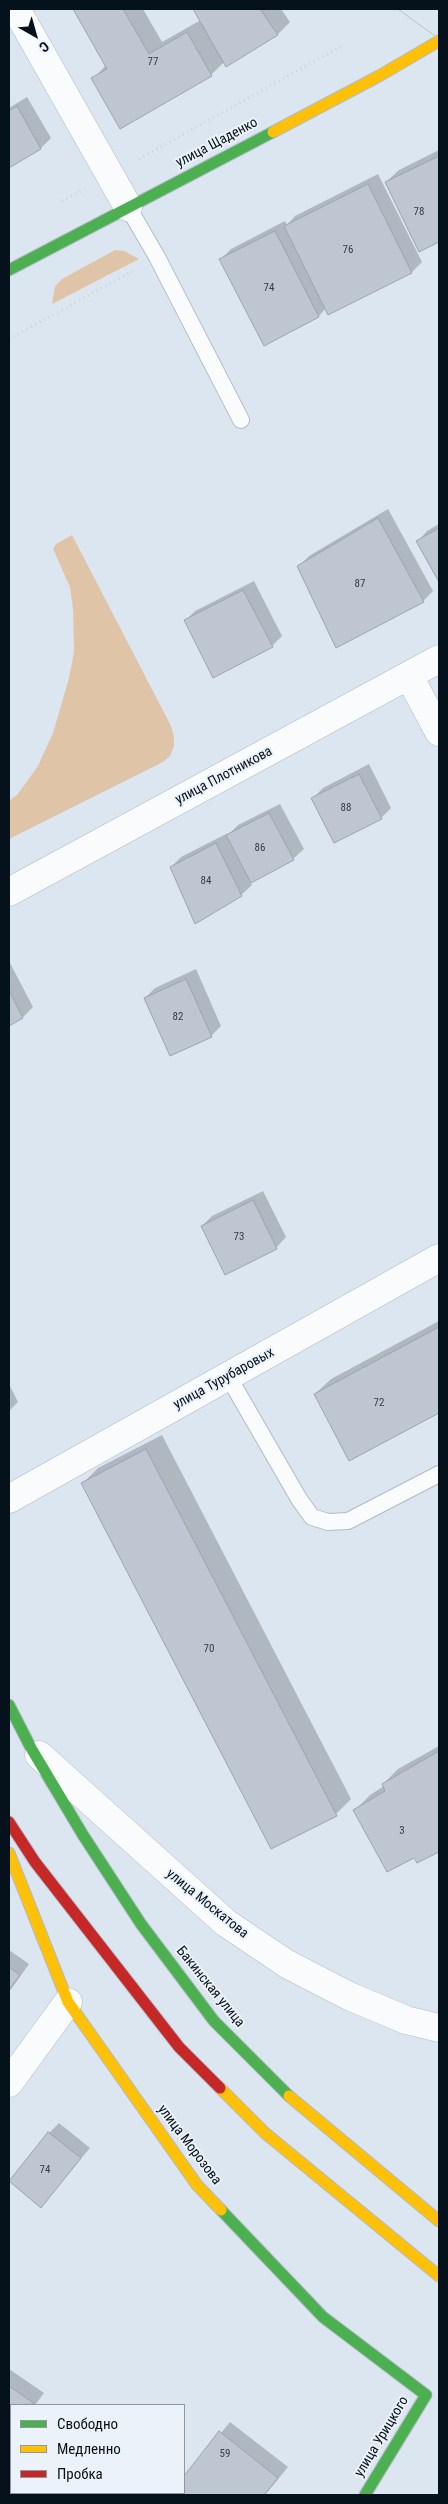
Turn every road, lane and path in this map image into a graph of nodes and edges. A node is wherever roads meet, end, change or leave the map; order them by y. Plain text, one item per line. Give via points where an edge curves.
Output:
1 (16, 9) edge
2 (439, 41) edge
3 (342, 46) dead end
4 (109, 175) junction
5 (59, 202) dead end
6 (128, 207) junction
7 (157, 257) junction
8 (9, 270) edge
9 (9, 339) edge
10 (241, 420) dead end
11 (439, 660) edge
12 (409, 676) junction
13 (439, 732) edge
14 (9, 892) edge
15 (439, 1258) edge
16 (228, 1376) junction
17 (439, 1474) edge
18 (9, 1499) edge
19 (9, 1705) edge
20 (31, 1748) junction
21 (9, 1822) edge
22 (9, 1853) edge
23 (68, 2002) junction
24 (439, 2028) edge
25 (9, 2083) edge
26 (439, 2221) edge
27 (439, 2276) edge
28 (426, 2395) joint
29 (365, 2495) edge

1 - 4 street
2 - 6 main road, улица Щаденко via 379,76
3 - 4 path
4 - 5 path
4 - 6 street
6 - 7 lane
6 - 8 main road, улица Щаденко
7 - 9 path
7 - 10 lane
11 - 12 street, улица Плотникова
12 - 13 street
12 - 14 street, улица Плотникова
15 - 16 street, улица Турубаровых
16 - 17 lane via 312,1517 328,1522 348,1521
16 - 18 street, улица Турубаровых
19 - 20 main road
20 - 24 street, улица Москатова via 226,1923 286,1964 349,1996 406,2020
20 - 26 main road, Бакинская улица via 141,1924 214,2021 300,2107
21 - 27 main road via 102,1951 179,2047 265,2133
22 - 23 main road, улица Морозова
23 - 25 street
23 - 28 main road, улица Морозова via 197,2185 322,2317
28 - 29 main road, улица Урицкого

